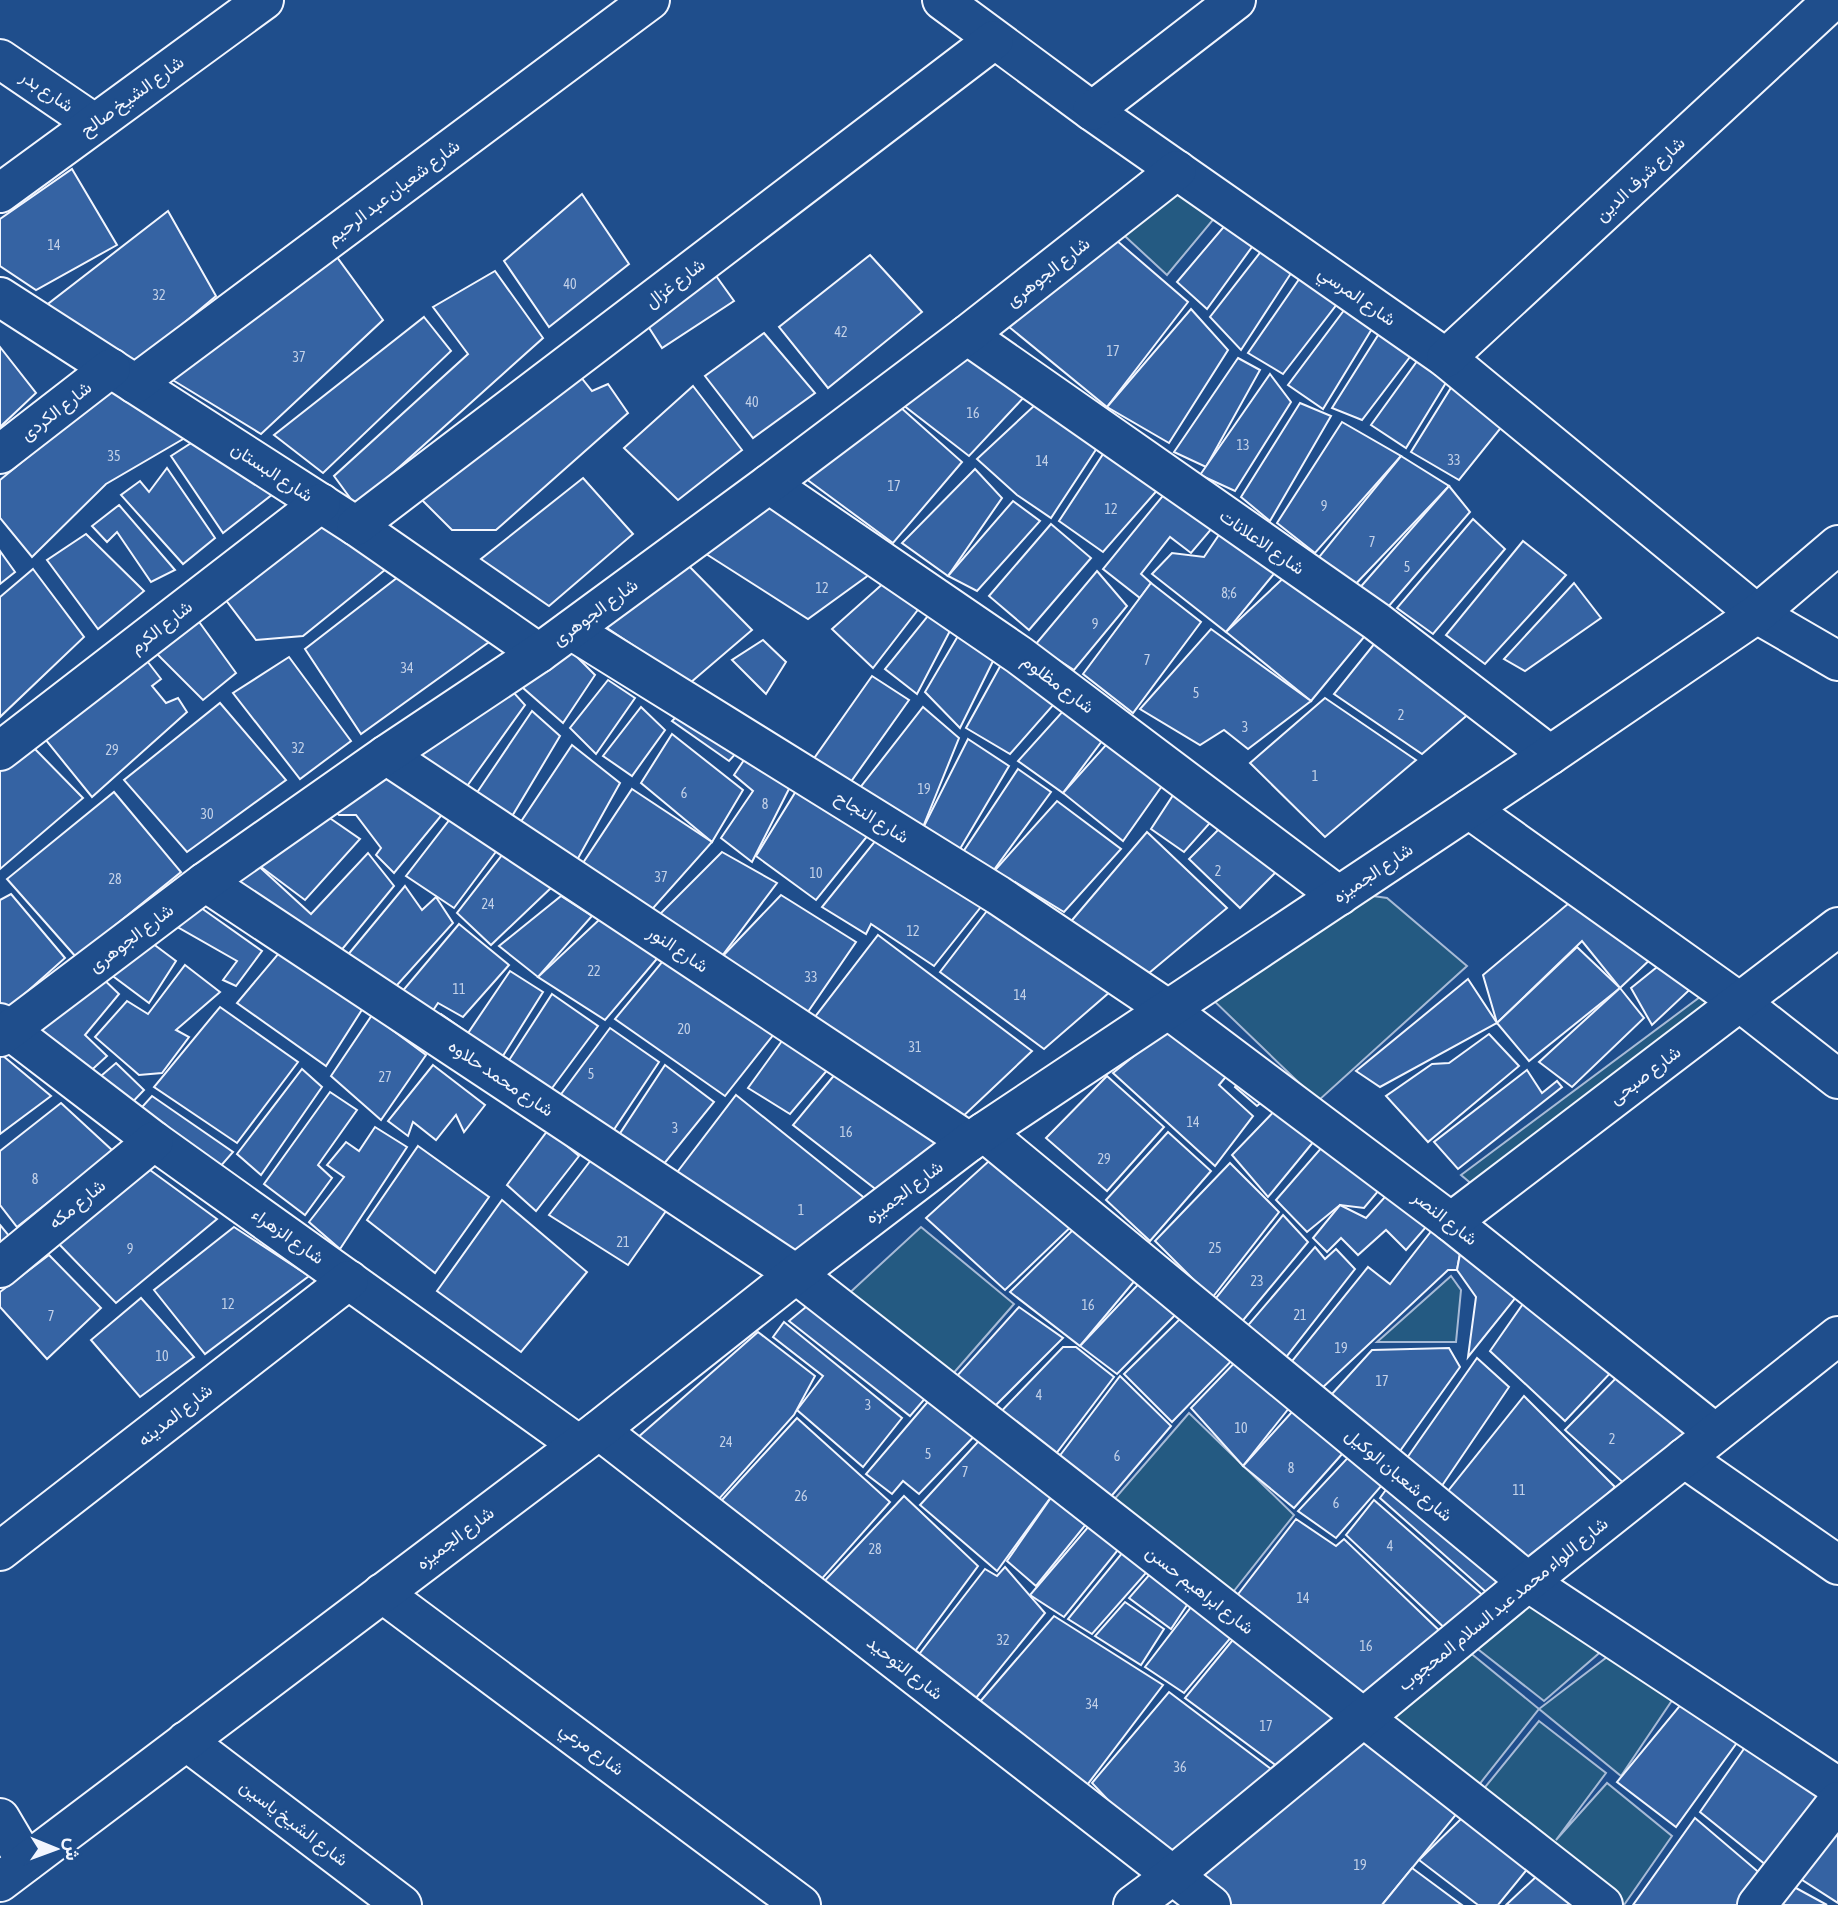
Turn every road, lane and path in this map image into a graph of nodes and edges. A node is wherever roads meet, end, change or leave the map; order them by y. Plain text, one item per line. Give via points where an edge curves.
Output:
1 (650, 0) edge
2 (942, 0) edge
3 (1236, 0) edge
4 (1833, 0) edge
5 (258, 1) edge
6 (994, 40) junction
7 (0, 59) edge
8 (1092, 111) junction
9 (94, 123) junction
10 (1177, 170) junction
11 (0, 192) edge
12 (0, 297) edge
13 (967, 335) junction
14 (1446, 358) junction
15 (123, 376) junction
16 (0, 454) edge
17 (769, 484) junction
18 (321, 503) junction
19 (356, 526) junction
20 (1838, 545) edge
21 (1757, 614) junction
22 (571, 630) junction
23 (539, 653) junction
24 (1838, 662) edge
25 (0, 751) edge
26 (386, 755) junction
27 (1550, 755) junction
28 (1469, 809) junction
29 (205, 882) junction
30 (1339, 896) junction
31 (1838, 927) edge
32 (1741, 1003) junction
33 (1169, 1010) junction
34 (3, 1030) edge
35 (1838, 1079) edge
36 (976, 1137) junction
37 (155, 1141) junction
38 (1451, 1222) junction
39 (0, 1268) edge
40 (796, 1274) junction
41 (349, 1280) junction
42 (1838, 1336) edge
43 (1716, 1433) junction
44 (589, 1437) junction
45 (1684, 1458) junction
46 (0, 1550) edge
47 (1838, 1564) edge
48 (1528, 1582) junction
49 (382, 1593) junction
50 (1364, 1718) junction
51 (186, 1741) junction
52 (1838, 1787) edge
53 (1838, 1801) edge
54 (0, 1818) edge
55 (13, 1872) edge
56 (1172, 1877) junction
57 (0, 1893) edge
58 (16, 1905) edge
59 (402, 1905) edge
60 (801, 1905) edge
61 (1133, 1905) edge
62 (1211, 1905) edge
63 (1603, 1905) edge
64 (1757, 1905) edge

1 - 15 street, شارع شعبان عبد الرحيم
2 - 6 street, شارع المرسي
3 - 8 street
4 - 14 street, شارع شرف الدين
5 - 9 street, شارع الشيخ صالح
6 - 8 street, شارع المرسي
6 - 19 street, شارع غزال
7 - 9 street, شارع بدر
8 - 10 street, شارع المرسي
9 - 11 street, شارع الشيخ صالح
10 - 13 street, شارع الجوهرى
10 - 14 street, شارع المرسي
12 - 15 street, شارع البستان
13 - 17 street, شارع الجوهرى
13 - 27 street, شارع الاعلانات via 1376,621
14 - 21 street, شارع المرسي
15 - 16 street, شارع الكردى
15 - 18 street, شارع البستان
17 - 22 street, شارع الجوهرى
17 - 30 street, شارع مظلوم via 1019,655
18 - 19 street, شارع البستان
18 - 25 street, شارع الكرم
19 - 23 street, شارع البستان
20 - 21 street, شارع الجميزه
21 - 24 street, شارع المرسي
21 - 27 street, شارع الجميزه
22 - 23 street, شارع الجوهرى
22 - 33 street, شارع النجاح via 998,895
23 - 26 street, شارع الجوهرى
26 - 29 street, شارع الجوهرى
26 - 36 street, شارع النور
27 - 28 street, شارع الجميزه
28 - 30 street, شارع الجميزه
28 - 32 street
29 - 34 street, شارع الجوهرى
29 - 40 street, شارع محمد حلاوه
30 - 33 street, شارع الجميزه
31 - 32 street, شارع صبحى
32 - 35 street
32 - 38 street, شارع صبحى
33 - 36 street, شارع الجميزه
33 - 38 street, شارع النصر
34 - 37 street, شارع الزهراء
36 - 40 street, شارع الجميزه
36 - 48 street, شارع شعبان الوكيل
37 - 39 street, شارع مكه
37 - 41 street, شارع الزهراء
38 - 43 street, شارع النصر
40 - 44 street, شارع الجميزه
40 - 50 street, شارع ابراهيم حسن
41 - 44 street, شارع الزهراء
41 - 46 street, شارع المدينه
42 - 43 street, شارع اللواء محمد عبد السلام المحجوب
43 - 45 street, شارع اللواء محمد عبد السلام المحجوب
44 - 49 street, شارع الجميزه
44 - 56 street, شارع التوحيد
45 - 47 street
45 - 48 street, شارع اللواء محمد عبد السلام المحجوب
48 - 50 street, شارع اللواء محمد عبد السلام المحجوب
48 - 52 street, شارع شعبان الوكيل
49 - 51 street, شارع الجميزه
49 - 60 street, شارع مرعي
50 - 56 street, شارع اللواء محمد عبد السلام المحجوب
50 - 63 street, شارع ابراهيم حسن
51 - 55 street, شارع الجميزه
51 - 59 street, شارع الشيخ ياسين
53 - 64 street
54 - 55 street
56 - 61 street, شارع اللواء محمد عبد السلام المحجوب
56 - 62 street, شارع التوحيد
57 - 58 street

